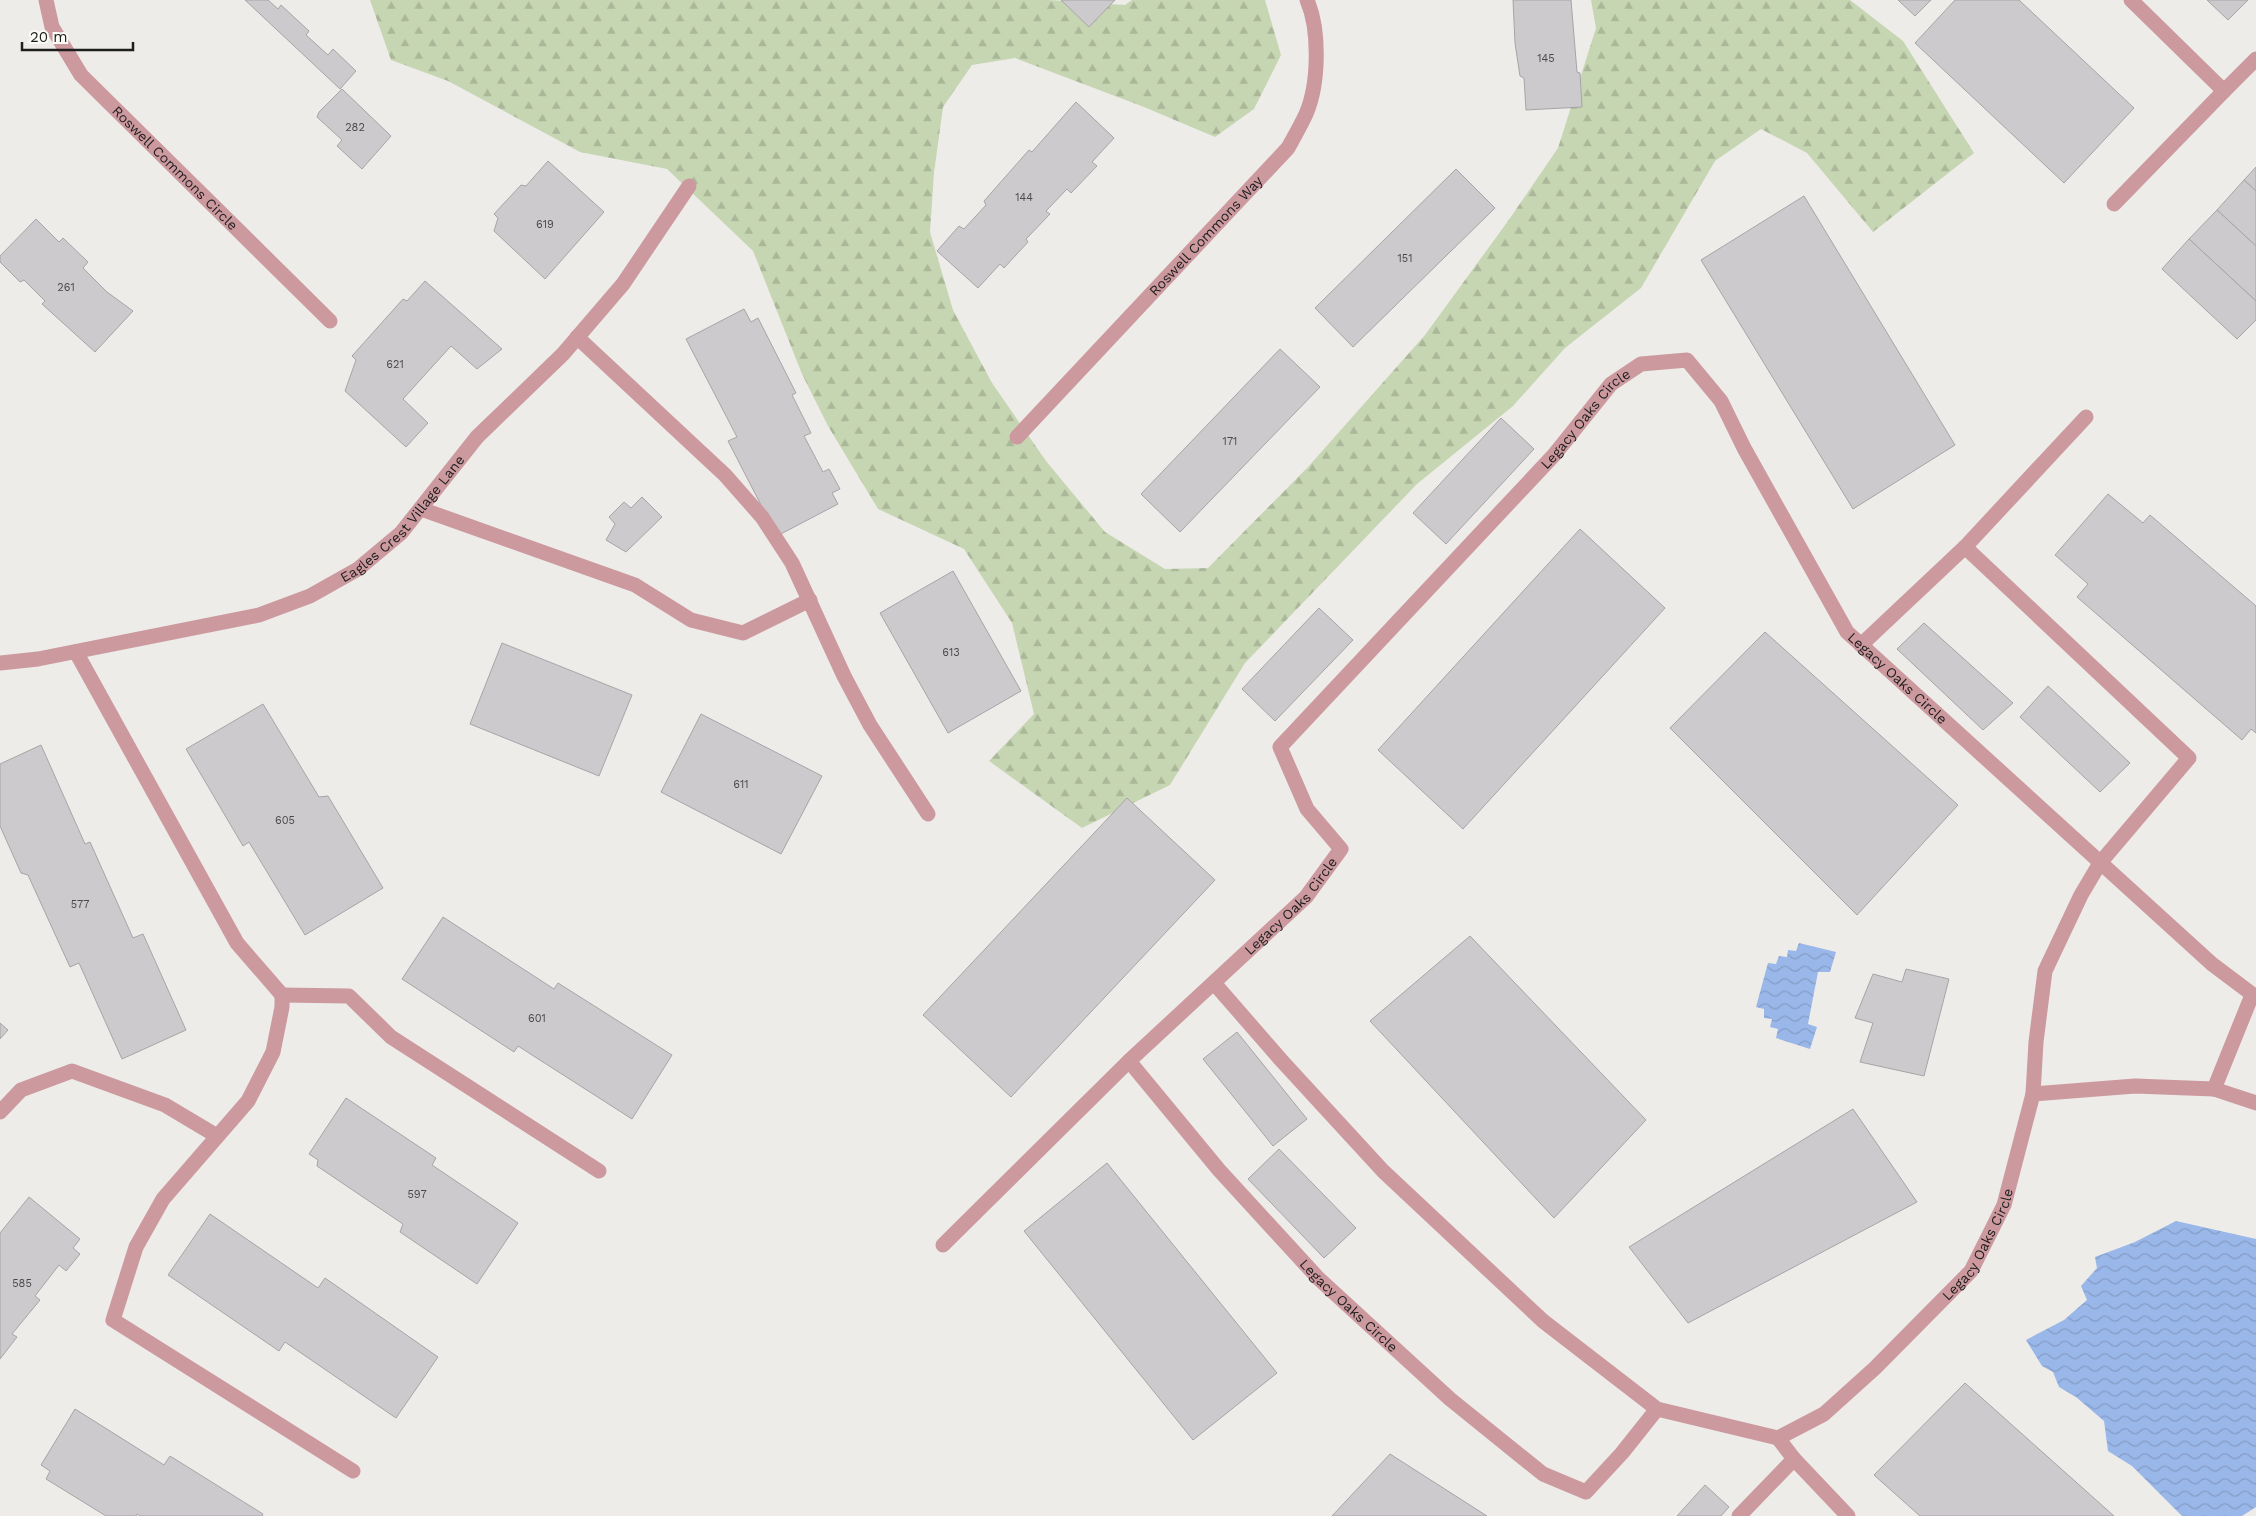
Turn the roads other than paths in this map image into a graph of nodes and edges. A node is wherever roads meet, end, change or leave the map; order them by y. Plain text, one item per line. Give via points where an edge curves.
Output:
1 (46, 0) edge
2 (1307, 0) edge
3 (2131, 0) edge
4 (2256, 59) edge
5 (2224, 91) junction
6 (689, 186) dead end
7 (2114, 204) dead end
8 (330, 321) dead end
9 (577, 337) junction
10 (2086, 418) dead end
11 (1017, 436) dead end
12 (421, 509) junction
13 (1965, 547) junction
14 (810, 600) junction
15 (1861, 644) junction
16 (76, 652) junction
17 (0, 663) edge
18 (928, 814) dead end
19 (2100, 863) junction
20 (1214, 983) junction
21 (282, 995) junction
22 (2254, 996) edge
23 (1129, 1061) junction
24 (2214, 1090) junction
25 (2033, 1094) junction
26 (2256, 1102) edge
27 (0, 1112) edge
28 (217, 1136) junction
29 (599, 1171) dead end
30 (943, 1245) dead end
31 (1657, 1409) junction
32 (1778, 1438) junction
33 (1794, 1459) junction
34 (353, 1471) dead end
35 (1739, 1516) edge
36 (1848, 1516) edge

1 - 8 street, Roswell Commons Circle via 52,27 81,75
2 - 11 street, Roswell Commons Way via 1316,40 1315,75 1306,112 1288,148
3 - 5 street
4 - 5 street
5 - 7 street
6 - 9 street, Eagles Crest Village Lane via 623,284
9 - 12 street, Eagles Crest Village Lane via 477,437
9 - 14 street via 725,474 762,517 792,563
10 - 13 street
12 - 14 street via 636,585 691,620 744,633
12 - 16 street, Eagles Crest Village Lane via 402,533 358,569 310,596 259,615
13 - 15 street
13 - 19 street via 2190,758
14 - 18 street via 870,725
15 - 19 street, Legacy Oaks Circle
15 - 20 street, Legacy Oaks Circle via 1847,632 1721,401 1687,360 1641,364 1611,384 1554,455 1280,747 1308,809 1341,849 1306,897
16 - 17 street, Eagles Crest Village Lane
16 - 21 street via 237,943
19 - 22 street, Legacy Oaks Circle via 2212,964
19 - 25 street, Legacy Oaks Circle via 2045,971
20 - 23 street, Legacy Oaks Circle
20 - 31 street via 1383,1171 1543,1321
21 - 28 street via 273,1052 248,1101
21 - 29 street via 349,996 391,1037
22 - 24 street
23 - 30 street
23 - 31 street, Legacy Oaks Circle via 1219,1170 1318,1278 1450,1399 1543,1474 1586,1492
24 - 25 street via 2135,1086
24 - 26 street
25 - 32 street, Legacy Oaks Circle via 2004,1205 1971,1271 1876,1368 1824,1414
27 - 28 street via 21,1090 72,1071 165,1105
28 - 34 street via 163,1199 136,1247 113,1320
31 - 32 street
32 - 33 street
33 - 35 street
33 - 36 street

